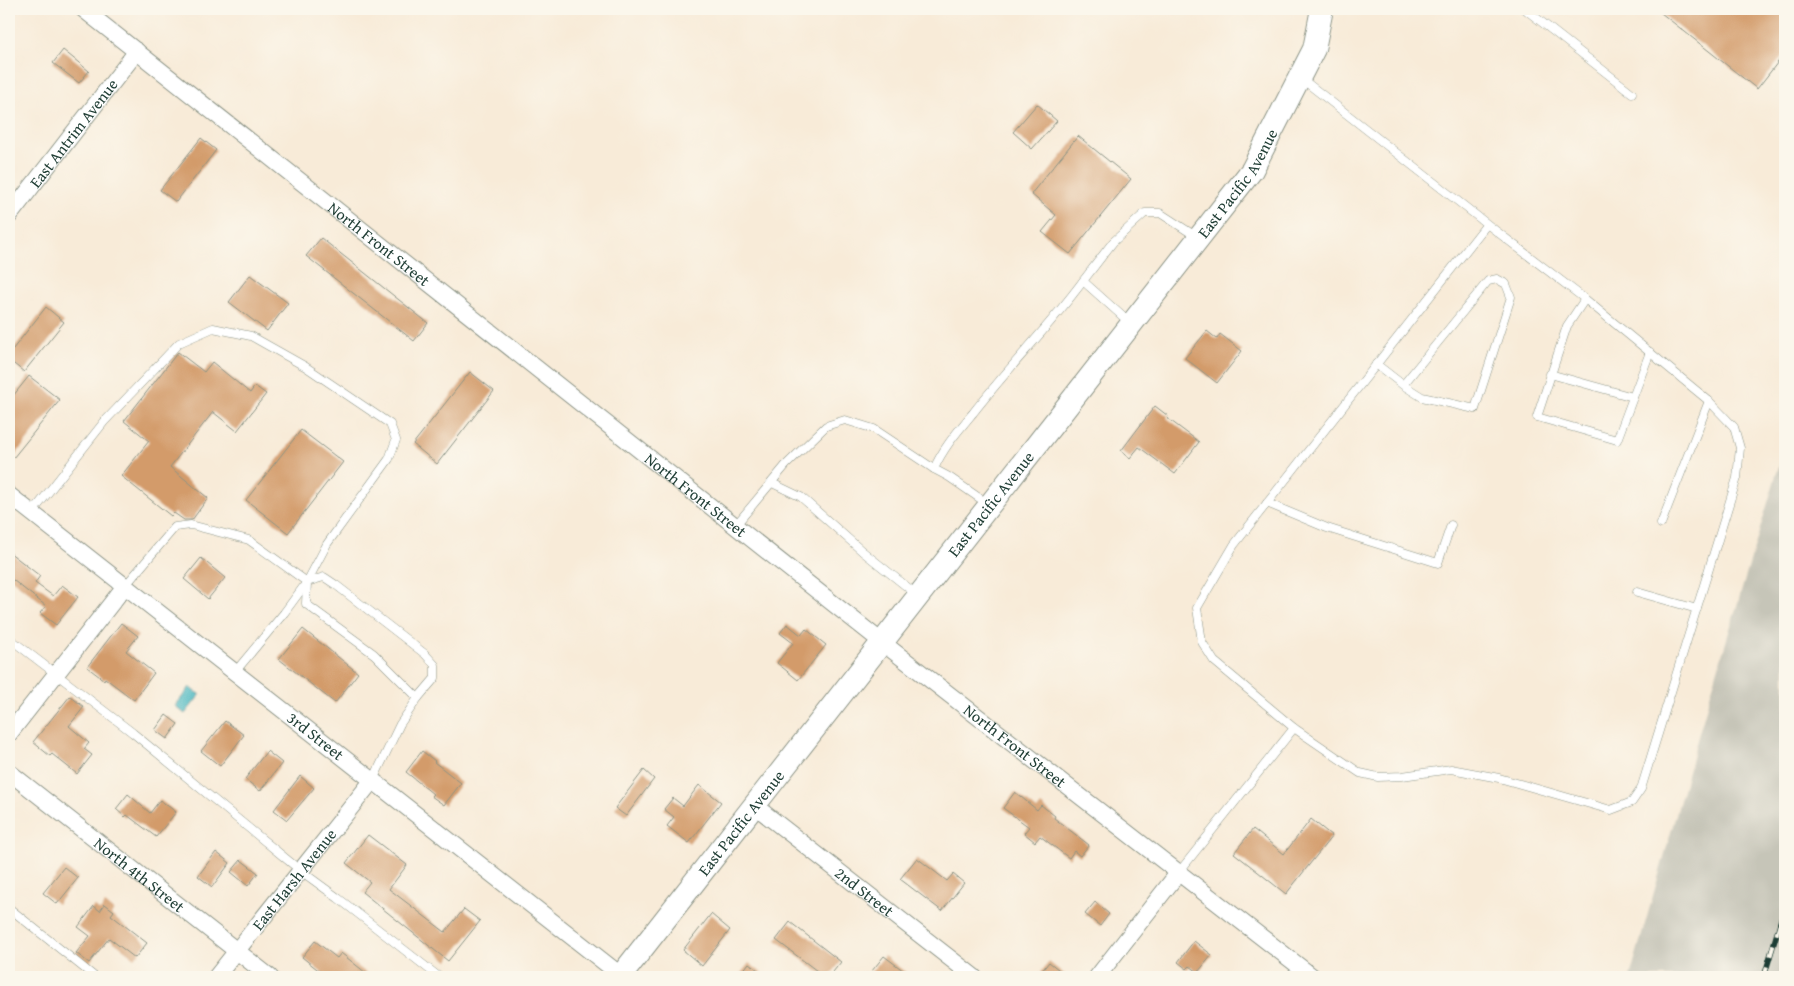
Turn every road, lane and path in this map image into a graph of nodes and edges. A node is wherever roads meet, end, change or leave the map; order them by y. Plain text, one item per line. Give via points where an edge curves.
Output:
1 (83, 9) edge
2 (1322, 9) edge
3 (1525, 9) edge
4 (137, 51) junction
5 (1300, 78) junction
6 (1632, 93) dead end
7 (9, 216) edge
8 (1487, 224) junction
9 (1199, 238) junction
10 (1083, 281) junction
11 (1585, 299) junction
12 (1131, 325) junction
13 (1650, 352) junction
14 (1376, 364) junction
15 (1550, 374) junction
16 (1403, 385) junction
17 (1633, 397) junction
18 (1709, 401) junction
19 (934, 469) junction
20 (772, 483) junction
21 (9, 495) edge
22 (1267, 503) junction
23 (990, 506) junction
24 (32, 513) junction
25 (1661, 524) dead end
26 (1451, 525) dead end
27 (735, 526) junction
28 (307, 582) junction
29 (124, 586) junction
30 (1637, 592) dead end
31 (919, 597) junction
32 (1697, 609) junction
33 (9, 638) edge
34 (883, 643) junction
35 (235, 672) junction
36 (55, 674) junction
37 (418, 698) junction
38 (1294, 728) junction
39 (9, 734) edge
40 (9, 772) edge
41 (372, 781) junction
42 (755, 806) junction
43 (301, 871) junction
44 (1180, 872) junction
45 (9, 908) edge
46 (237, 951) junction
47 (95, 977) edge
48 (216, 977) edge
49 (270, 977) edge
50 (439, 977) edge
51 (622, 977) edge
52 (974, 977) edge
53 (1097, 977) edge
54 (1312, 977) edge

1 - 4 street, North Front Street
2 - 5 main road, East Pacific Avenue via 1314,49
3 - 6 lane
4 - 7 street, East Antrim Avenue
4 - 27 street, North Front Street
5 - 8 lane
5 - 9 main road, East Pacific Avenue via 1252,170
8 - 11 lane
8 - 14 lane
9 - 10 lane via 1160,213 1145,213 1113,242
9 - 12 main road, East Pacific Avenue
10 - 12 lane
10 - 19 lane via 941,453
11 - 13 lane
11 - 15 lane via 1567,326
12 - 23 main road, East Pacific Avenue
13 - 17 lane
13 - 18 lane
14 - 16 lane
14 - 22 lane
15 - 17 lane
15 - 17 lane via 1537,417 1617,440
16 - 16 lane via 1488,281 1497,279 1506,284 1511,297 1475,409 1422,397
18 - 25 lane
18 - 32 lane via 1734,427 1740,448 1737,478
19 - 20 lane via 874,429 845,420 826,426
19 - 23 lane
20 - 27 lane
20 - 31 lane via 801,498
21 - 24 street, 3rd Street
22 - 26 lane via 1327,528 1438,563
22 - 38 lane via 1234,544 1197,608 1202,642 1214,661
23 - 31 main road, East Pacific Avenue
24 - 28 lane via 104,422 179,343 213,328 251,336 306,367 390,424 396,440 389,458 327,544
24 - 29 street, 3rd Street
27 - 34 street, North Front Street
28 - 29 lane via 249,540 190,525 175,527
28 - 35 lane
28 - 37 lane via 306,604 374,654
28 - 37 lane via 324,577 435,664 434,678
29 - 35 street, 3rd Street
29 - 36 street
30 - 32 lane
31 - 34 main road, East Pacific Avenue
32 - 38 lane via 1641,789 1632,802 1611,810 1499,778 1451,769 1378,777 1360,773
33 - 36 lane
34 - 42 main road, East Pacific Avenue
34 - 44 street, North Front Street
35 - 41 street, 3rd Street
36 - 39 street
36 - 43 lane via 133,733
37 - 41 lane via 400,724
38 - 44 lane
40 - 46 street, North 4th Street
41 - 43 street, East Harsh Avenue
41 - 51 street, 3rd Street
42 - 51 main road, East Pacific Avenue
42 - 52 street, 2nd Street
43 - 46 street, East Harsh Avenue
43 - 50 lane
44 - 53 street
44 - 54 street, North Front Street
45 - 47 lane
46 - 48 street, East Harsh Avenue
46 - 49 street, North 4th Street

